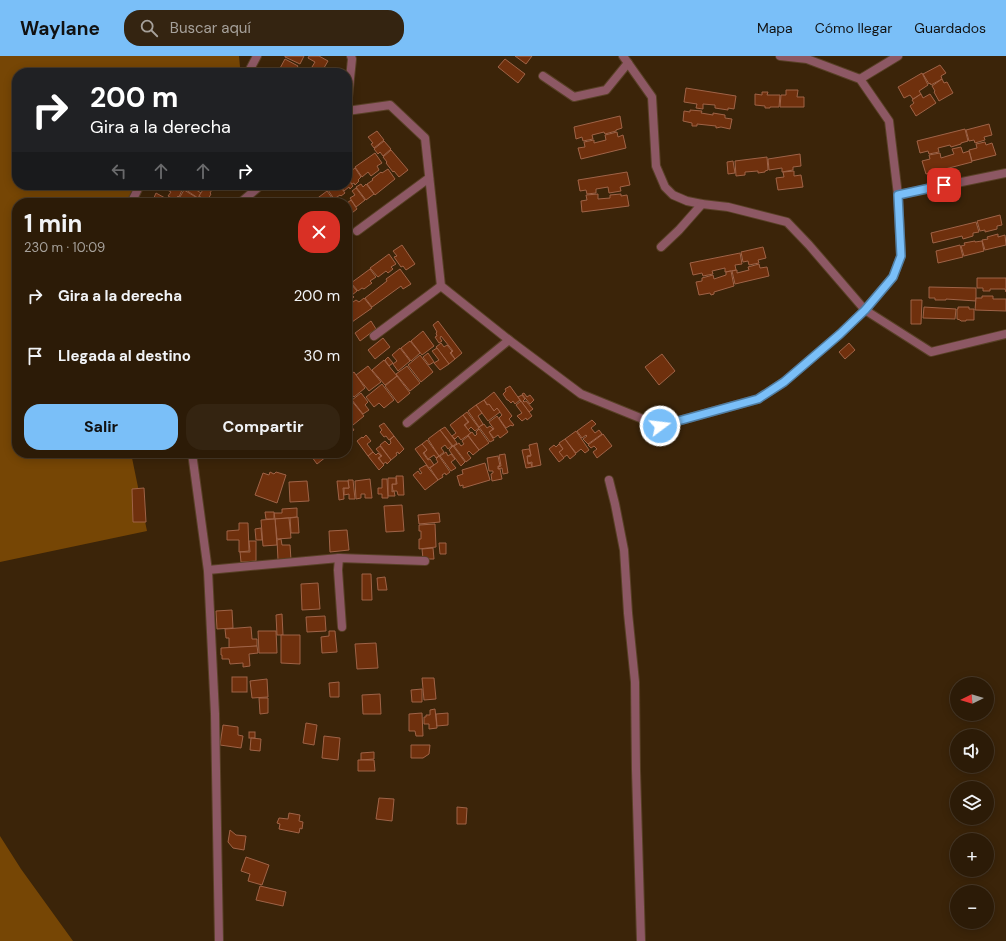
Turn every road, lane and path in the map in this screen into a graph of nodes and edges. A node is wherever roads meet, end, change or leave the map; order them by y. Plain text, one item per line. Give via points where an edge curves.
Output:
1 (257, 56) edge
2 (623, 56) edge
3 (780, 56) edge
4 (898, 56) edge
5 (350, 57) edge
6 (886, 59) edge
7 (628, 64) junction
8 (251, 68) edge
9 (349, 68) edge
10 (543, 76) dead end
11 (860, 79) junction
12 (352, 110) edge
13 (1006, 173) edge
14 (429, 178) junction
15 (255, 190) edge
16 (898, 195) junction
17 (246, 198) edge
18 (702, 204) junction
19 (357, 231) dead end
20 (661, 247) dead end
21 (441, 286) junction
22 (865, 310) junction
23 (1006, 334) edge
24 (374, 336) dead end
25 (509, 340) junction
26 (407, 423) dead end
27 (193, 458) edge
28 (609, 480) dead end
29 (340, 558) junction
30 (425, 561) dead end
31 (208, 570) junction
32 (342, 627) dead end
33 (219, 941) edge
34 (641, 941) edge

1 - 8 street
2 - 7 street
3 - 11 street via 807,59
4 - 6 street
5 - 9 street
6 - 11 street
7 - 10 street via 606,90 574,96
7 - 18 street via 652,97 656,166 665,187 673,195
11 - 16 street via 889,121
12 - 14 street via 390,105 425,138
13 - 16 street
14 - 19 street
14 - 21 street
15 - 17 street
16 - 22 street via 901,256 893,277
18 - 20 street
18 - 22 street via 728,207 787,222
21 - 24 street
21 - 25 street
22 - 23 street via 931,352
22 - 25 street via 784,382 758,399 660,426 581,394
25 - 26 street
27 - 31 street
28 - 34 street via 624,550 635,682
29 - 30 street
29 - 31 street
29 - 32 street via 338,570
31 - 33 street via 215,714

